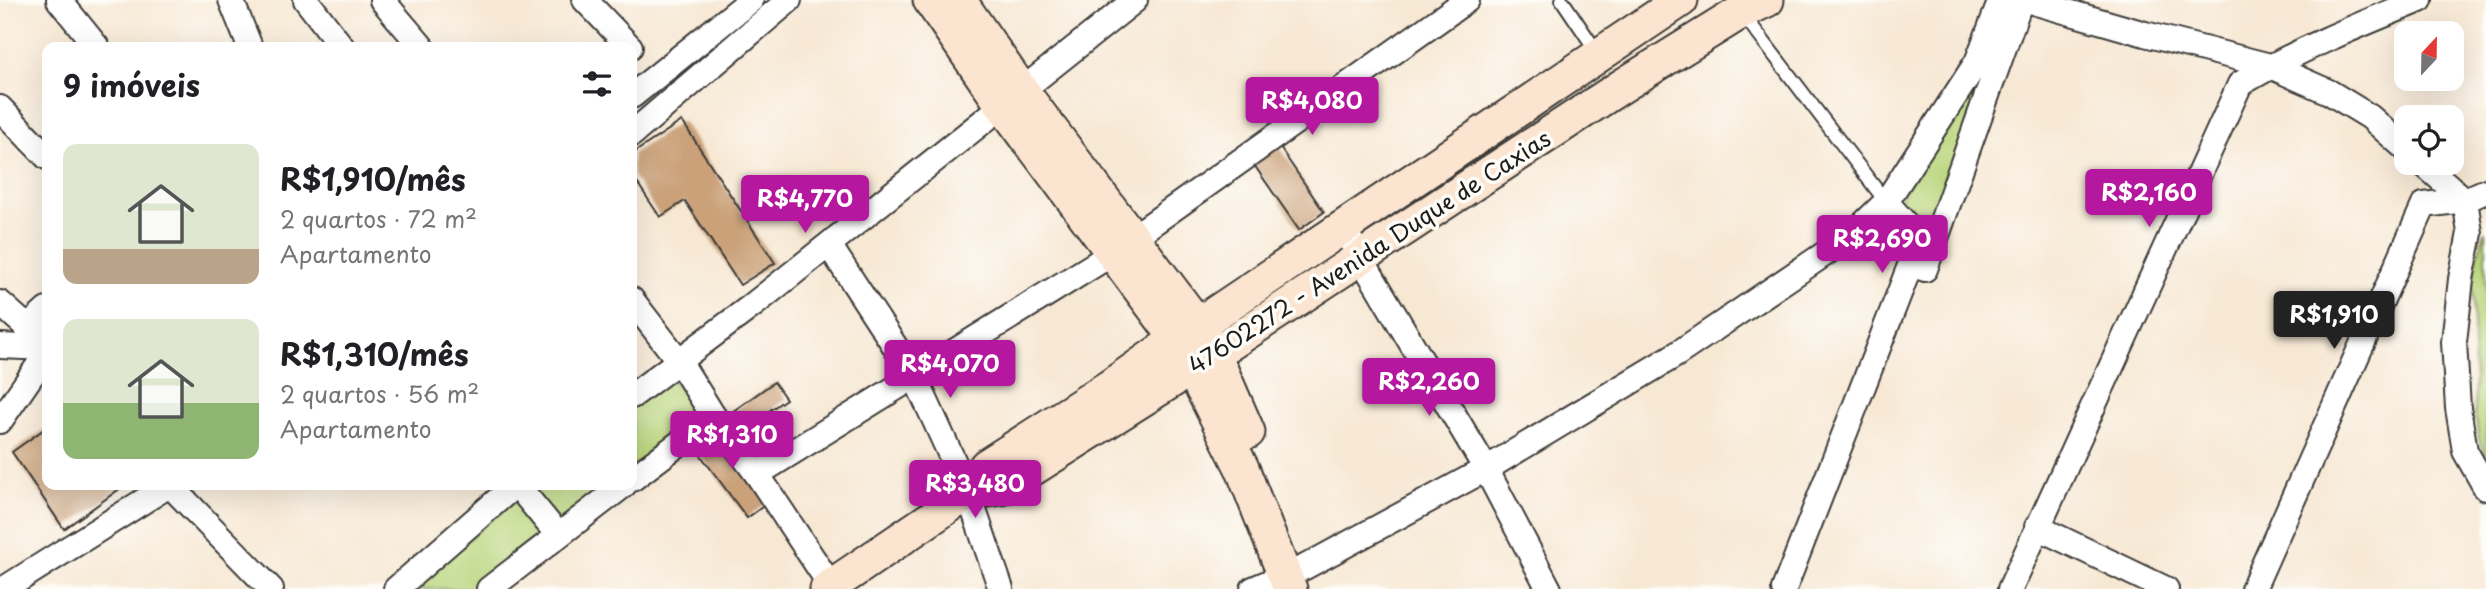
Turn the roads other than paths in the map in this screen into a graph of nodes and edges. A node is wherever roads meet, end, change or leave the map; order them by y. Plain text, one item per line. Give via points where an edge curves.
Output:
1 (59, 0) edge
2 (232, 0) edge
3 (306, 0) edge
4 (382, 0) edge
5 (585, 0) edge
6 (751, 0) edge
7 (789, 0) edge
8 (1135, 0) edge
9 (1467, 0) edge
10 (1562, 0) edge
11 (1681, 0) edge
12 (2001, 0) edge
13 (2024, 0) edge
14 (2420, 0) edge
15 (1746, 4) edge
16 (949, 7) edge
17 (93, 42) edge
18 (248, 42) edge
19 (338, 42) edge
20 (418, 42) edge
21 (625, 42) edge
22 (637, 54) edge
23 (1599, 56) junction
24 (2270, 66) junction
25 (657, 76) junction
26 (637, 92) edge
27 (1012, 99) junction
28 (0, 108) edge
29 (637, 130) edge
30 (2394, 138) edge
31 (42, 152) edge
32 (2442, 175) edge
33 (2476, 196) edge
34 (1886, 202) junction
35 (1343, 228) junction
36 (1927, 244) junction
37 (829, 245) junction
38 (1123, 246) junction
39 (1360, 257) junction
40 (0, 303) edge
41 (637, 306) edge
42 (42, 314) edge
43 (27, 328) junction
44 (42, 342) edge
45 (0, 346) edge
46 (42, 346) edge
47 (1196, 346) junction
48 (42, 360) edge
49 (679, 361) junction
50 (915, 377) junction
51 (637, 392) edge
52 (713, 417) junction
53 (0, 421) edge
54 (1486, 469) junction
55 (757, 474) junction
56 (637, 475) edge
57 (2486, 488) edge
58 (168, 490) edge
59 (169, 490) edge
60 (179, 490) edge
61 (510, 490) edge
62 (520, 490) edge
63 (617, 490) edge
64 (968, 493) junction
65 (2037, 527) junction
66 (558, 535) junction
67 (1298, 580) edge
68 (829, 587) edge
69 (4, 589) edge
70 (21, 589) edge
71 (271, 589) edge
72 (396, 589) edge
73 (489, 589) edge
74 (1001, 589) edge
75 (1253, 589) edge
76 (1549, 589) edge
77 (1784, 589) edge
78 (1801, 589) edge
79 (2010, 589) edge
80 (2166, 589) edge
81 (2253, 589) edge

1 - 17 street
2 - 18 street
3 - 19 street
4 - 20 street
5 - 21 street
6 - 25 street
7 - 29 street
8 - 27 street
9 - 38 street
10 - 23 lane
11 - 23 street, 47602272 - Avenida Duque de Caxias
12 - 34 street via 1977,62
13 - 24 street
13 - 36 street
14 - 24 street
15 - 34 lane
15 - 39 street, 47602272 - Avenida Duque de Caxias
16 - 27 street
22 - 25 street
23 - 35 street, 47602272 - Avenida Duque de Caxias
24 - 30 street via 2339,98
24 - 65 street via 2240,84
25 - 26 street
27 - 37 street
27 - 38 street
28 - 31 street
32 - 33 street
33 - 57 street via 2454,342 2465,451
33 - 81 street via 2424,205
34 - 36 street
34 - 54 street via 1851,236 1677,354
35 - 39 street
35 - 47 street, 47602272 - Avenida Duque de Caxias
36 - 77 street
36 - 78 street
37 - 49 street
37 - 50 street
38 - 47 street
38 - 50 street
39 - 47 street, 47602272 - Avenida Duque de Caxias
39 - 54 street
40 - 43 street
41 - 49 street
42 - 43 street
43 - 44 street
45 - 46 street
47 - 64 street, 47602272 - Avenida Duque de Caxias via 1109,387 986,466
47 - 67 street
48 - 53 street
49 - 51 street
49 - 52 street
50 - 55 street
50 - 64 street
52 - 55 street
52 - 56 street
54 - 67 street
54 - 76 street
55 - 68 street
58 - 69 street
59 - 70 street
60 - 71 street
61 - 72 street
62 - 66 street
63 - 66 street
64 - 68 street, 47602272 - Avenida Duque de Caxias
64 - 74 street
65 - 79 street
65 - 80 street
66 - 73 street
67 - 75 street

